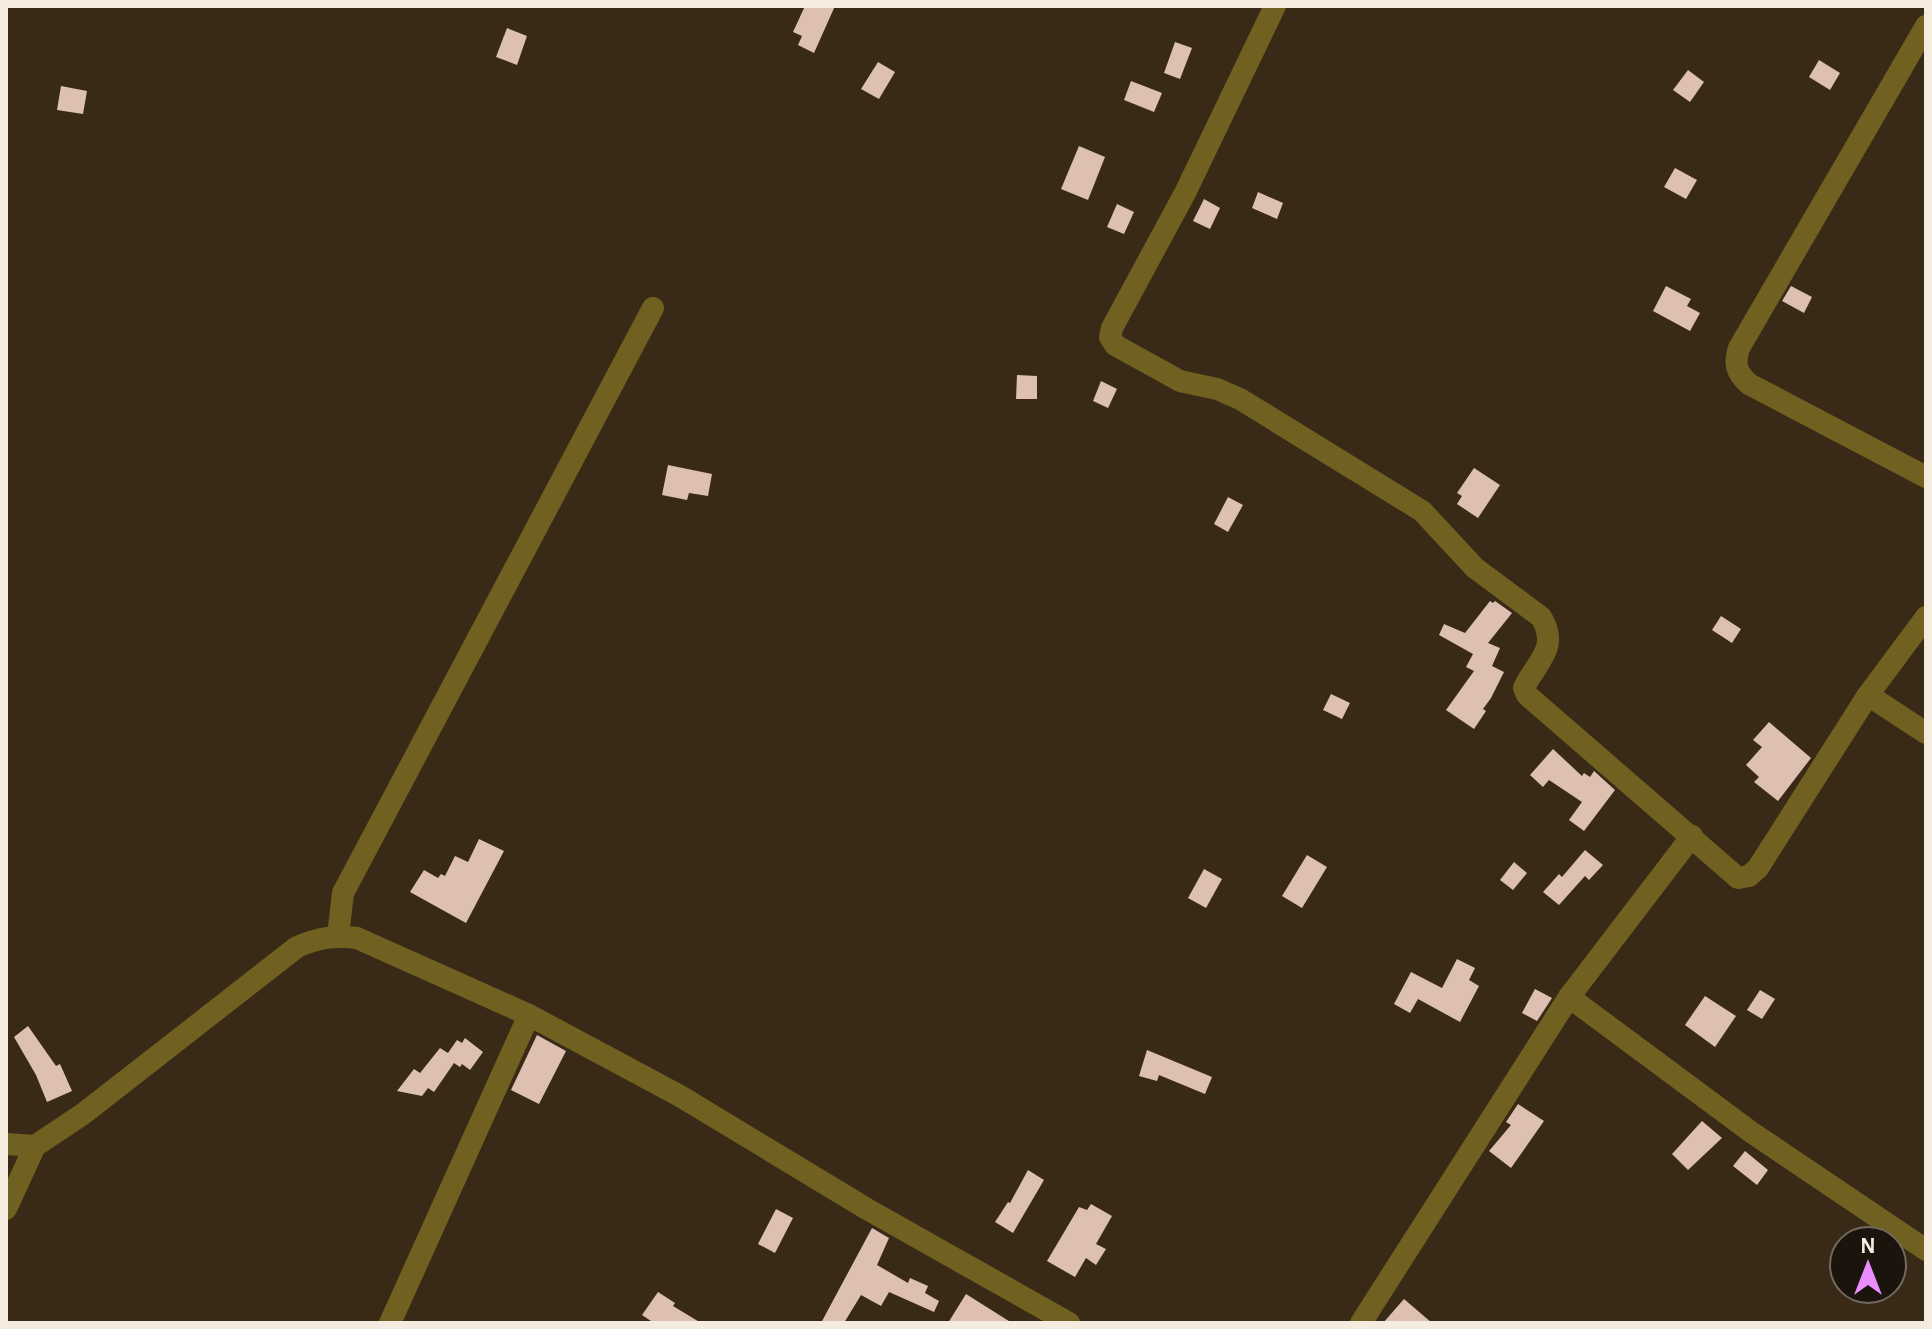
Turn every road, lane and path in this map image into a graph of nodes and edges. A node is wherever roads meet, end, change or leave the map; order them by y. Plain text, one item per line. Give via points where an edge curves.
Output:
1 (1275, 6) edge
2 (1926, 26) edge
3 (653, 308) dead end
4 (1926, 477) edge
5 (1926, 617) edge
6 (1868, 695) junction
7 (1926, 733) edge
8 (1692, 836) junction
9 (338, 936) junction
10 (1569, 997) junction
11 (529, 1015) junction
12 (6, 1144) edge
13 (35, 1146) junction
14 (6, 1209) edge
15 (1926, 1250) edge
16 (390, 1323) edge
17 (1069, 1323) edge
18 (1361, 1323) edge

1 - 8 street via 1185,193 1112,328 1112,341 1180,381 1240,399 1422,511 1475,568 1547,626 1548,647 1524,688 1527,695
2 - 4 street via 1735,360 1738,374 1749,384
3 - 9 street via 343,893
5 - 6 street
6 - 7 street
6 - 8 street via 1749,876 1738,878
8 - 10 street
9 - 11 street via 357,938
9 - 13 street via 297,947
10 - 15 street via 1751,1132
10 - 18 street
11 - 16 street
11 - 17 street via 680,1096
12 - 13 street
13 - 14 street

